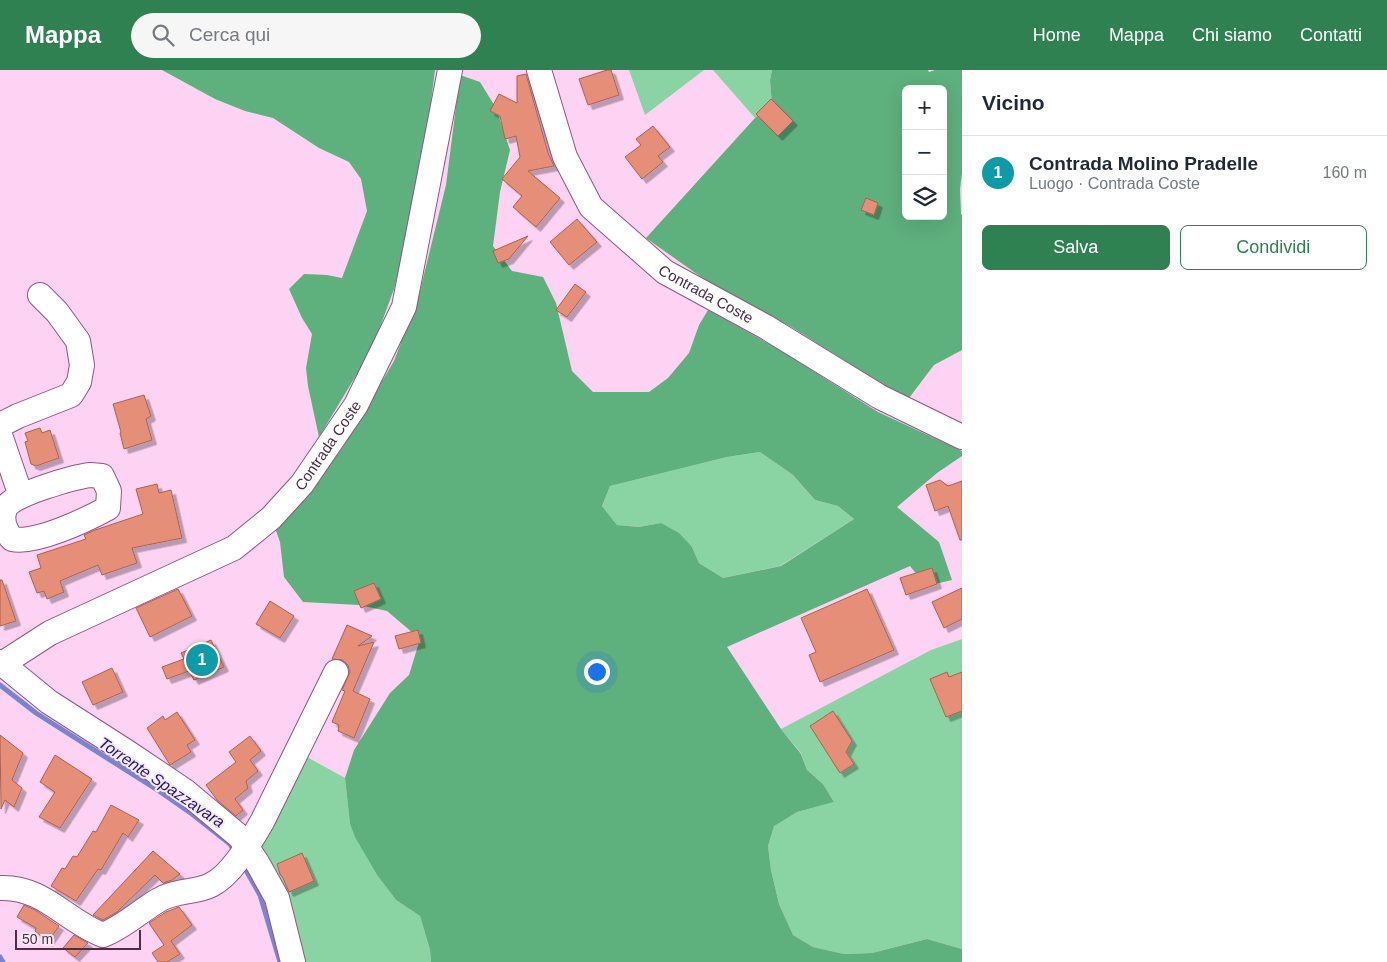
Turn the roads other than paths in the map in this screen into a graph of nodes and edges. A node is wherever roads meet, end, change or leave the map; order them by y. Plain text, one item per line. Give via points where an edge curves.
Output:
1 (450, 70) edge
2 (540, 70) edge
3 (40, 295) dead end
4 (9, 421) edge
5 (0, 435) edge
6 (962, 437) edge
7 (21, 496) dead end
8 (1, 663) edge
9 (336, 672) dead end
10 (247, 846) junction
11 (0, 888) edge
12 (293, 962) edge

1 - 8 street, Contrada Coste via 404,307 356,405 302,484 271,518 234,548 50,633
2 - 6 street, Contrada Coste via 565,157 591,207 658,266 880,397
3 - 4 street via 78,341 82,365 79,382 72,395
5 - 7 street
8 - 10 street via 49,702 185,791
9 - 10 street
10 - 11 street via 224,877 210,886 160,899 115,931 104,935 90,930 31,892 14,887
10 - 12 street via 276,898

